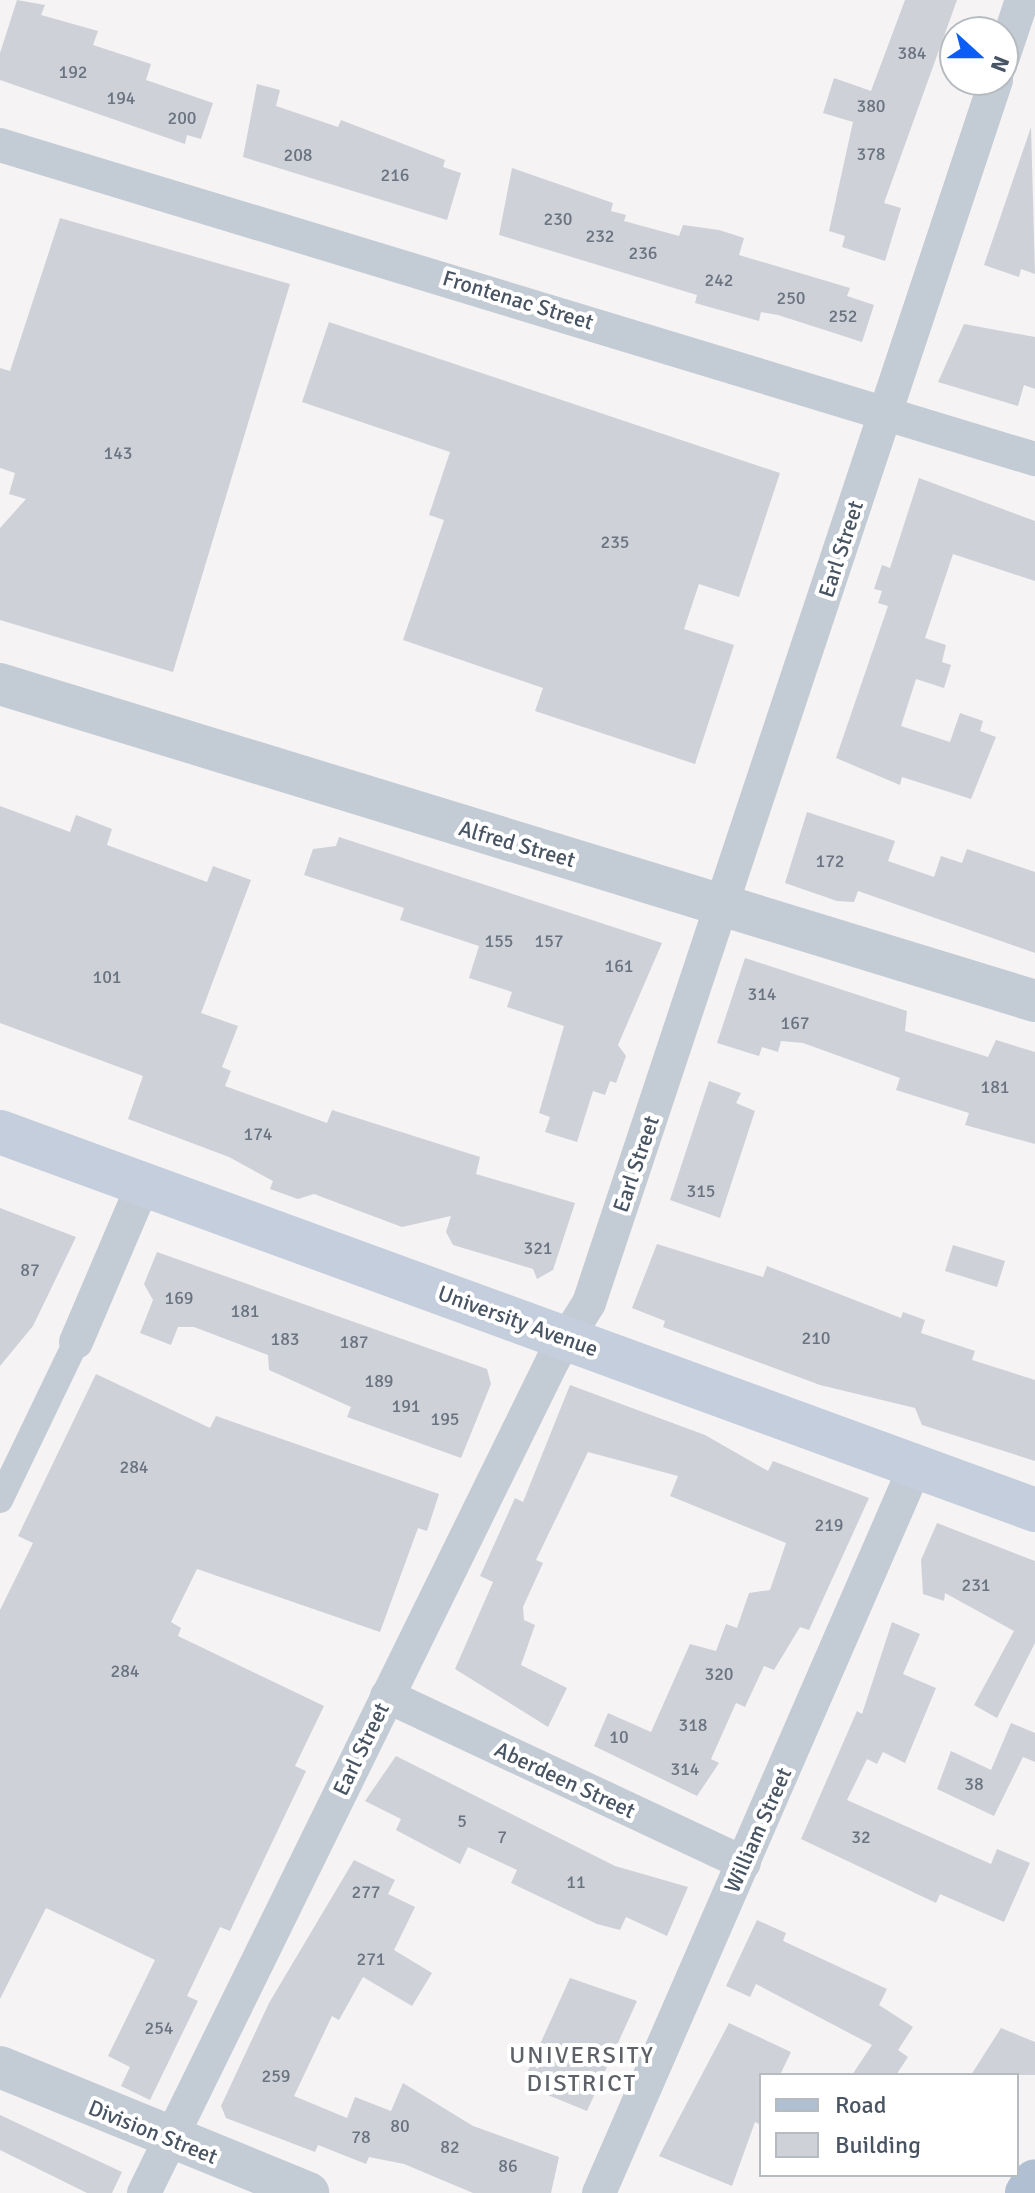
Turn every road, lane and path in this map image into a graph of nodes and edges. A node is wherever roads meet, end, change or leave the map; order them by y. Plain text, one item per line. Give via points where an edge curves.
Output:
1 (991, 96) edge
2 (0, 145) edge
3 (886, 413) junction
4 (1035, 459) edge
5 (0, 684) edge
6 (723, 904) junction
7 (1035, 1001) edge
8 (0, 1132) edge
9 (143, 1185) junction
10 (567, 1338) junction
11 (76, 1342) joint
12 (915, 1467) junction
13 (0, 1500) edge
14 (1035, 1510) edge
15 (387, 1696) junction
16 (744, 1863) junction
17 (0, 2067) edge
18 (171, 2140) junction
19 (1035, 2181) edge
20 (144, 2193) edge
21 (308, 2193) edge
22 (599, 2193) edge
23 (1027, 2193) edge

1 - 3 street, Earl Street
2 - 3 street, Frontenac Street
3 - 4 street, Frontenac Street
3 - 6 street, Earl Street
5 - 6 street, Alfred Street
6 - 7 street, Alfred Street
6 - 10 street, Earl Street via 589,1303
8 - 9 main road, University Avenue
9 - 10 main road, University Avenue
9 - 11 street
10 - 12 main road, University Avenue
10 - 15 street, Earl Street
11 - 13 street
12 - 14 main road, University Avenue
12 - 16 street, William Street
15 - 16 street, Aberdeen Street
15 - 18 street, Earl Street
16 - 22 street, William Street
17 - 18 street, Division Street
18 - 20 street, Earl Street
18 - 21 street, Division Street
19 - 23 main road

